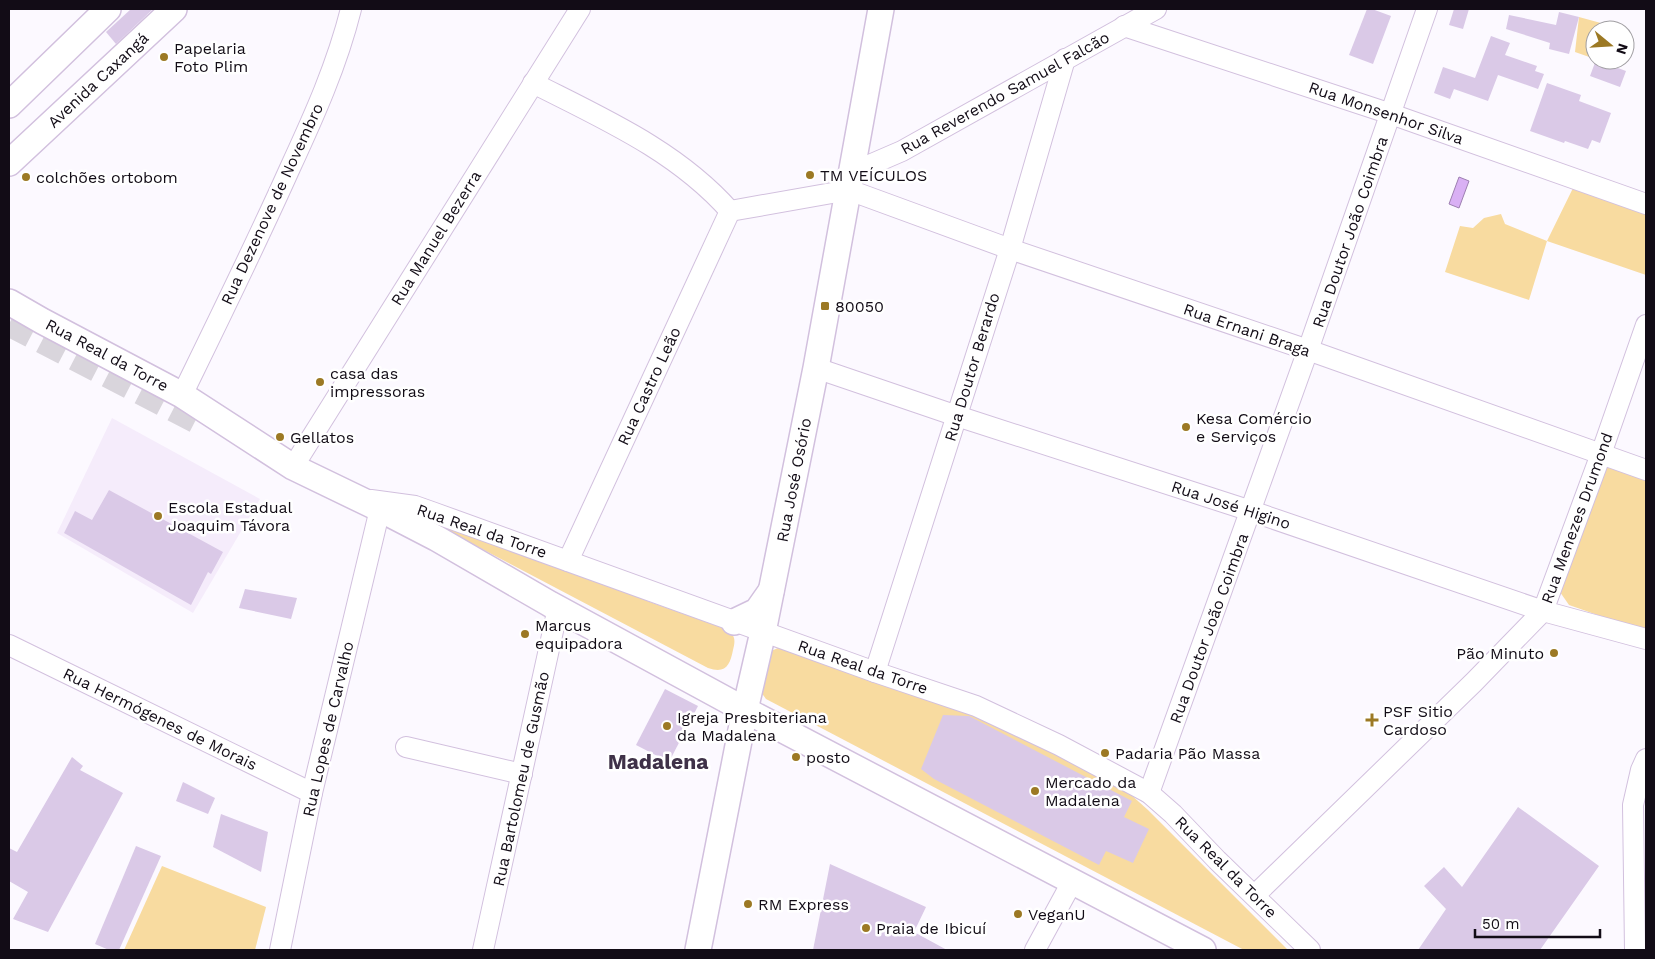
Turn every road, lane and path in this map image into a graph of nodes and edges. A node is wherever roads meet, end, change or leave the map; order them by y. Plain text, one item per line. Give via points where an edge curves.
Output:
1 (108, 9) edge
2 (174, 9) edge
3 (351, 9) edge
4 (580, 9) edge
5 (882, 9) edge
6 (1156, 9) edge
7 (1427, 9) edge
8 (1124, 26) junction
9 (1065, 59) junction
10 (533, 83) junction
11 (9, 105) edge
12 (1391, 114) junction
13 (15, 157) edge
14 (850, 181) junction
15 (1646, 204) edge
16 (730, 211) junction
17 (1010, 249) junction
18 (9, 302) edge
19 (1646, 326) edge
20 (1308, 350) junction
21 (816, 368) junction
22 (182, 395) junction
23 (957, 416) junction
24 (202, 424) tunnel mouth
25 (1601, 454) junction
26 (293, 467) junction
27 (1646, 470) edge
28 (370, 504) junction
29 (1251, 512) junction
30 (568, 561) junction
31 (771, 591) junction
32 (558, 608) junction
33 (1543, 611) junction
34 (734, 622) junction
35 (763, 632) junction
36 (1646, 639) edge
37 (9, 645) edge
38 (874, 672) junction
39 (744, 710) junction
40 (406, 747) dead end
41 (1646, 759) edge
42 (522, 774) junction
43 (312, 794) junction
44 (1149, 794) junction
45 (1072, 882) junction
46 (1640, 890) edge
47 (1255, 896) junction
48 (1307, 949) edge
49 (280, 950) edge
50 (483, 950) edge
51 (698, 950) edge
52 (1035, 950) edge
53 (1203, 950) edge
54 (1635, 950) edge

1 - 11 main road
2 - 13 main road, Avenida Caxangá
3 - 22 street, Rua Dezenove de Novembro via 334,67 314,117
4 - 10 street, Rua Manuel Bezerra
5 - 14 main road, Rua José Osório
6 - 8 street, Rua Reverendo Samuel Falcão
7 - 12 street, Rua Doutor João Coimbra
8 - 9 street, Rua Reverendo Samuel Falcão
8 - 12 street, Rua Monsenhor Silva
9 - 14 street, Rua Reverendo Samuel Falcão
9 - 17 street, Rua Doutor Berardo
10 - 16 street via 623,129 678,162
10 - 26 street, Rua Manuel Bezerra
12 - 15 street, Rua Monsenhor Silva
12 - 20 street, Rua Doutor João Coimbra
14 - 16 street, Rua Reverendo Samuel Falcão
14 - 17 street, Rua Ernani Braga
14 - 21 main road, Rua José Osório
16 - 30 street, Rua Castro Leão
17 - 20 street, Rua Ernani Braga
17 - 23 street, Rua Doutor Berardo
18 - 22 main road, Rua Real da Torre
19 - 25 street, Rua Menezes Drumond
20 - 25 street, Rua Ernani Braga
20 - 29 street, Rua Doutor João Coimbra
21 - 23 street, Rua José Higino
21 - 31 main road, Rua José Osório
22 - 26 main road, Rua Real da Torre
23 - 29 street, Rua José Higino
23 - 38 street, Rua Doutor Berardo
24 - 26 main road
25 - 27 street, Rua Ernani Braga
25 - 33 street, Rua Menezes Drumond
26 - 28 main road, Rua Real da Torre
28 - 30 street, Rua Real da Torre via 415,506
28 - 32 main road, Rua Real da Torre
28 - 43 street, Rua Lopes de Carvalho
29 - 33 street, Rua José Higino
29 - 44 street, Rua Doutor João Coimbra
30 - 34 street, Rua Real da Torre
31 - 34 main road via 757,611
31 - 35 main road, Rua José Osório
32 - 39 main road, Rua Real da Torre
32 - 42 street, Rua Bartolomeu de Gusmão
33 - 36 street, Rua José Higino
33 - 47 street, Rua Menezes Drumond
34 - 35 street, Rua Real da Torre
35 - 38 street, Rua Real da Torre
35 - 39 main road, Rua José Osório
37 - 43 street, Rua Hermógenes de Morais
38 - 44 street, Rua Real da Torre via 976,706
39 - 45 main road, Rua Real da Torre
39 - 51 main road, Rua José Osório
40 - 42 street
41 - 46 street via 1633,805
42 - 50 street, Rua Bartolomeu de Gusmão
43 - 49 street, Rua Lopes de Carvalho
44 - 47 street, Rua Real da Torre via 1174,814
45 - 52 street
45 - 53 main road, Rua Real da Torre
46 - 54 street
47 - 48 street, Rua Real da Torre

